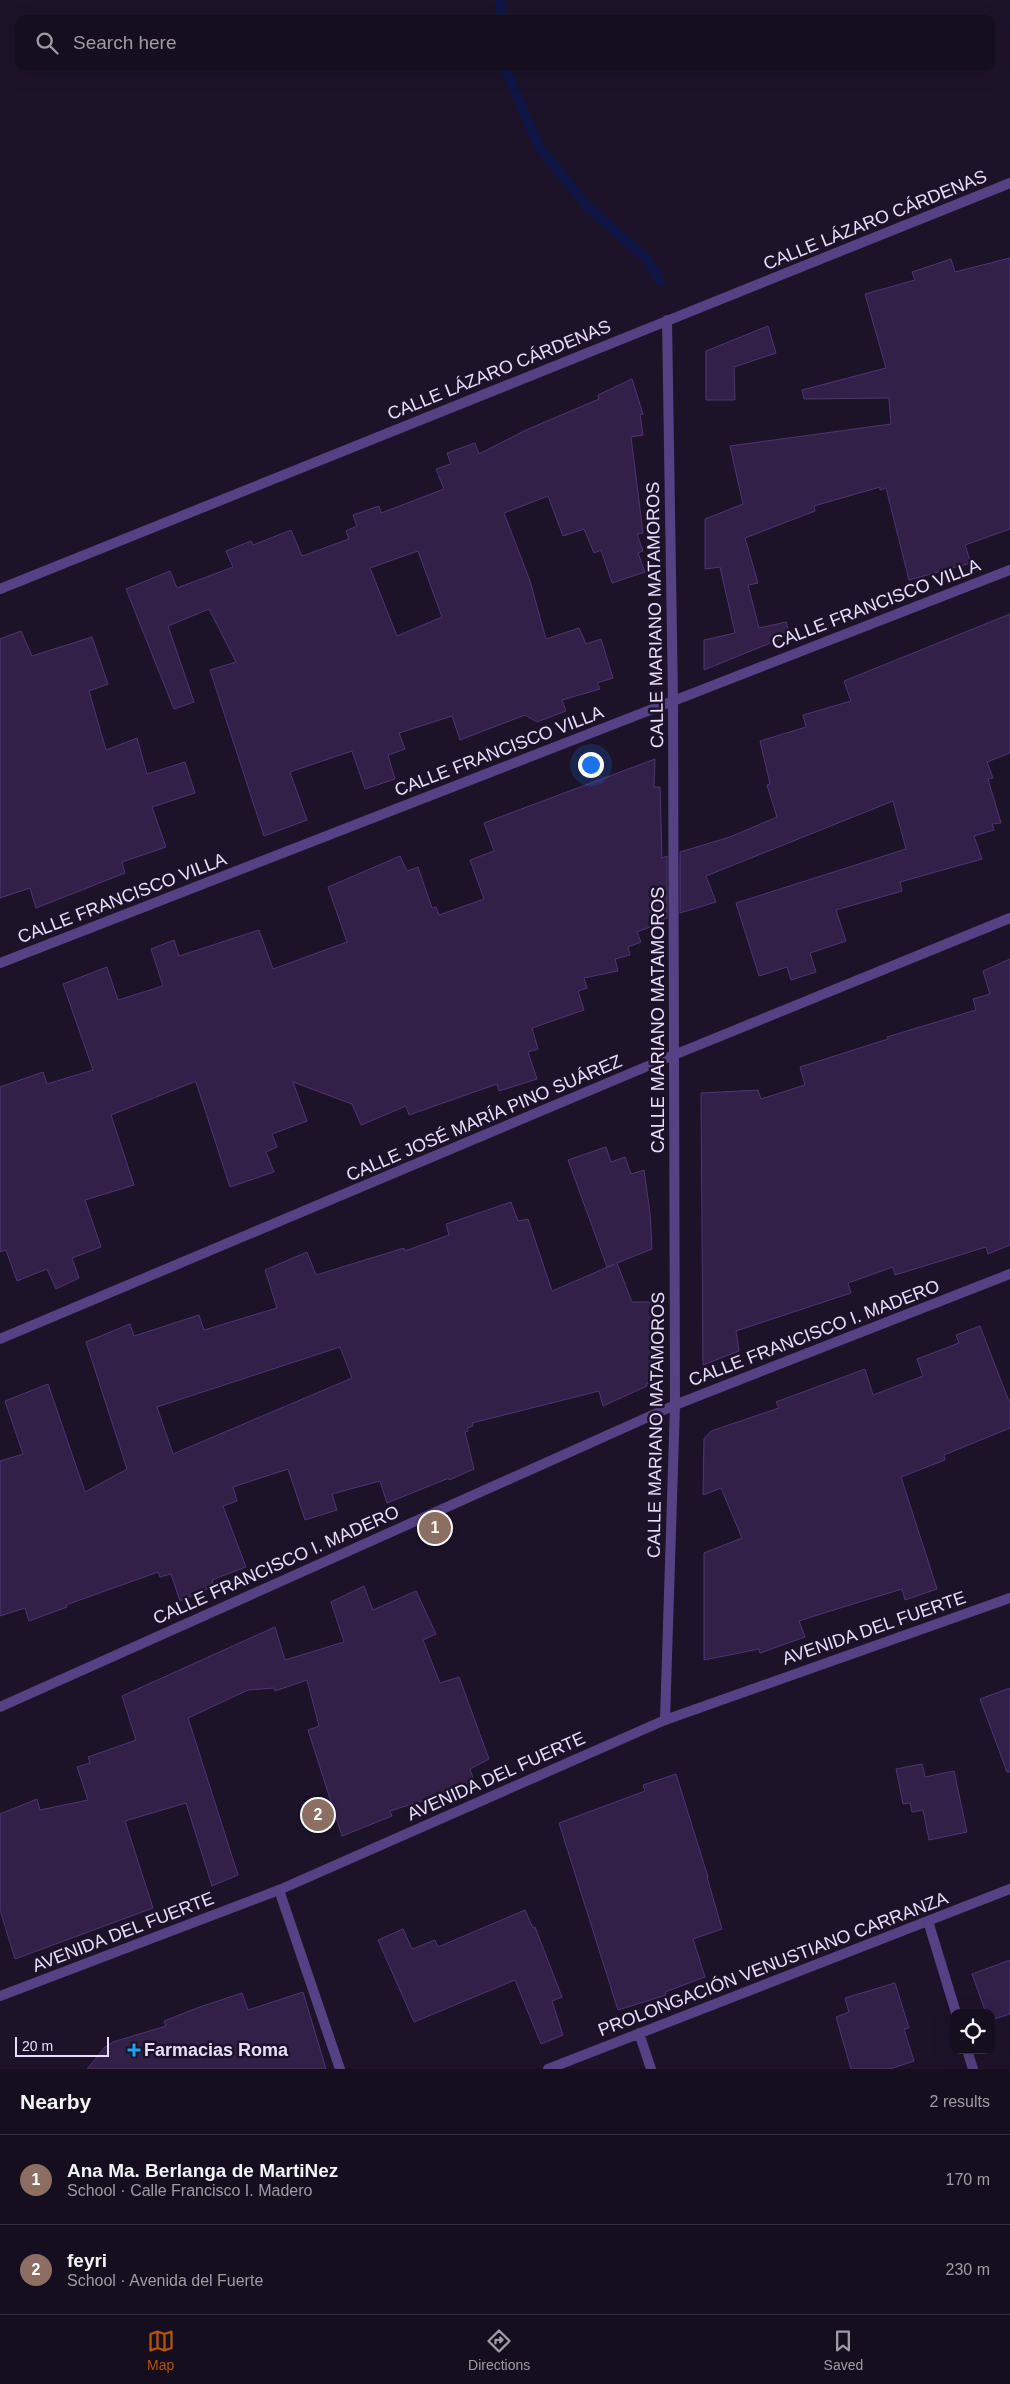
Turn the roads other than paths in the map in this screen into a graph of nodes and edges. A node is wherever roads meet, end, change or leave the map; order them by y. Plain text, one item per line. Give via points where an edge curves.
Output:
1 (1010, 183) edge
2 (666, 320) junction
3 (1010, 570) edge
4 (0, 589) edge
5 (673, 700) junction
6 (1010, 918) edge
7 (0, 963) edge
8 (674, 1056) junction
9 (1010, 1274) edge
10 (0, 1339) edge
11 (675, 1405) junction
12 (1010, 1598) edge
13 (0, 1706) edge
14 (665, 1720) junction
15 (1010, 1889) edge
16 (279, 1890) junction
17 (928, 1921) junction
18 (0, 1996) edge
19 (955, 2009) edge
20 (639, 2033) junction
21 (968, 2054) edge
22 (340, 2069) edge
23 (548, 2069) edge
24 (651, 2069) edge
25 (972, 2069) edge

1 - 2 street, CALLE LÁZARO CÁRDENAS
2 - 4 street, CALLE LÁZARO CÁRDENAS
2 - 5 street, CALLE MARIANO MATAMOROS
3 - 5 street, CALLE FRANCISCO VILLA
5 - 7 street, CALLE FRANCISCO VILLA
5 - 8 street, CALLE MARIANO MATAMOROS
6 - 8 street, CALLE JOSÉ MARÍA PINO SUÁREZ
8 - 10 street, CALLE JOSÉ MARÍA PINO SUÁREZ
8 - 11 street, CALLE MARIANO MATAMOROS
9 - 11 street, CALLE FRANCISCO I. MADERO
11 - 13 street, CALLE FRANCISCO I. MADERO
11 - 14 street, CALLE MARIANO MATAMOROS
12 - 14 street, AVENIDA DEL FUERTE
14 - 16 street, AVENIDA DEL FUERTE
15 - 17 street, PROLONGACIÓN VENUSTIANO CARRANZA
16 - 18 street, AVENIDA DEL FUERTE
16 - 22 street
17 - 19 street
17 - 20 street, PROLONGACIÓN VENUSTIANO CARRANZA
20 - 23 street, PROLONGACIÓN VENUSTIANO CARRANZA
20 - 24 street
21 - 25 street

